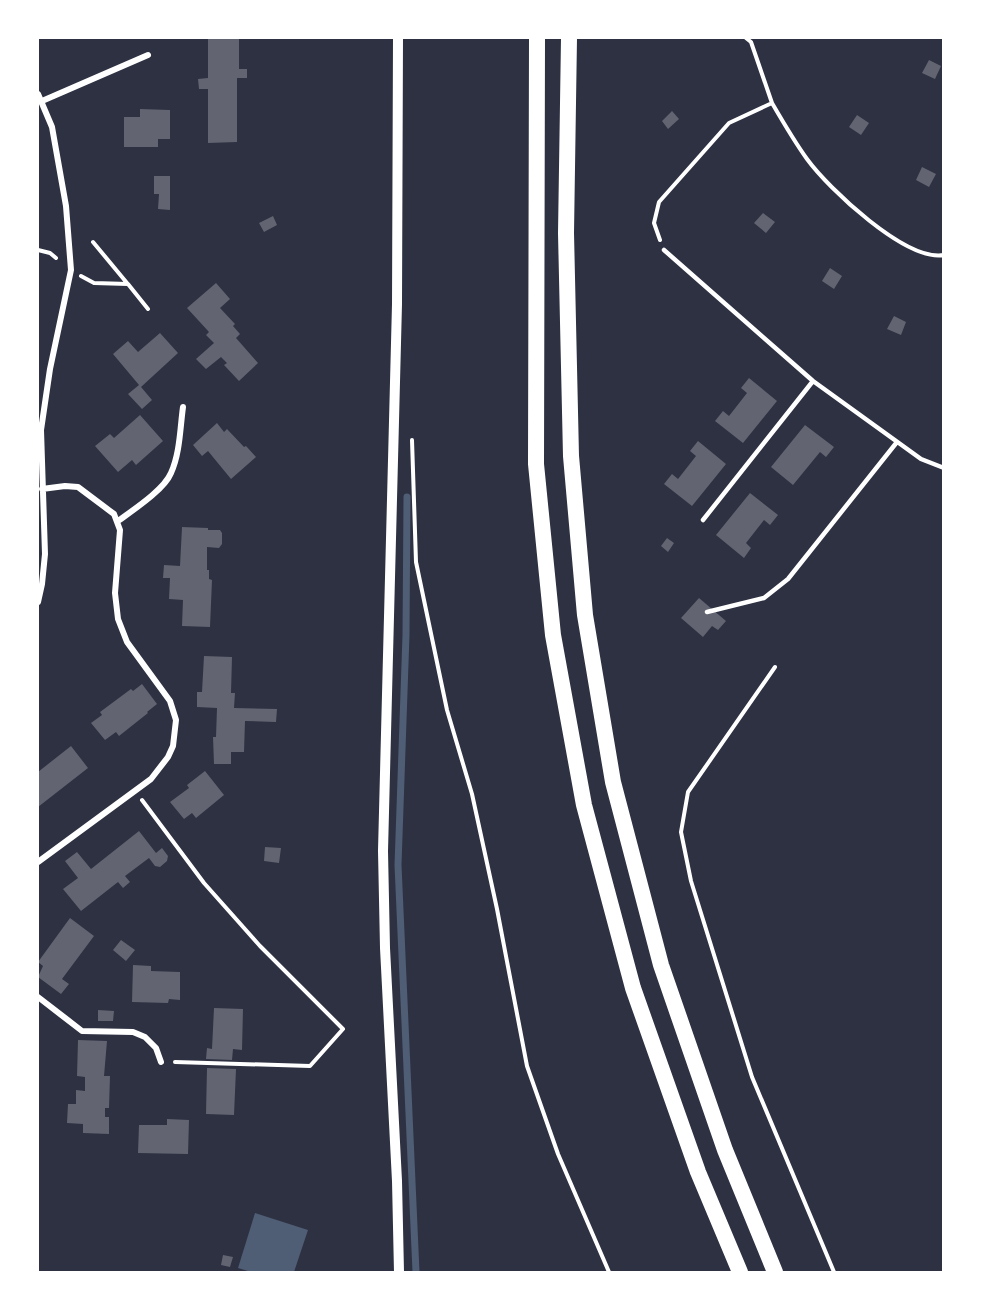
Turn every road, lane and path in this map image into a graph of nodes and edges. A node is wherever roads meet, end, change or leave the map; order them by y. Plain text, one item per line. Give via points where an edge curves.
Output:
1 (398, 38) edge
2 (537, 38) edge
3 (569, 38) edge
4 (746, 38) edge
5 (751, 40) edge
6 (148, 55) dead end
7 (38, 94) edge
8 (42, 101) junction
9 (772, 103) junction
10 (93, 242) dead end
11 (663, 250) joint
12 (944, 255) edge
13 (70, 270) junction
14 (128, 284) junction
15 (148, 309) dead end
16 (813, 381) junction
17 (183, 407) dead end
18 (411, 434) dead end
19 (897, 442) junction
20 (944, 468) edge
21 (42, 489) junction
22 (703, 520) dead end
23 (118, 521) junction
24 (38, 602) edge
25 (707, 612) dead end
26 (775, 667) dead end
27 (142, 799) dead end
28 (38, 862) edge
29 (38, 997) edge
30 (161, 1062) joint
31 (399, 1272) edge
32 (609, 1272) edge
33 (740, 1272) edge
34 (775, 1272) edge
35 (834, 1272) edge

1 - 31 street via 397,303 383,871
2 - 33 highway via 536,464 553,635 584,805 633,988 698,1172
3 - 34 highway via 566,233 571,456 586,626 613,782 661,965 725,1150
4 - 5 path
5 - 9 path
6 - 8 street
7 - 8 street
8 - 13 street via 52,127 66,206
9 - 11 path via 729,123 659,202 654,223
9 - 12 path via 807,159 835,191 897,242 933,257
10 - 14 path
11 - 16 lane
13 - 14 path via 94,283
13 - 21 street via 43,411
14 - 15 path
16 - 19 lane
16 - 22 lane
17 - 23 street via 171,476
18 - 32 path via 416,562 447,710 472,794 527,1066 558,1154
19 - 20 lane via 921,459
19 - 25 lane via 788,579 764,598
21 - 23 street via 78,487 108,508
21 - 24 street via 45,554
23 - 28 street via 118,620 128,642 174,710 173,746 151,779
26 - 35 path via 688,792 681,831 691,881 752,1077
27 - 30 path via 204,883 343,1029 310,1066
29 - 30 street via 82,1031 133,1032 146,1037

